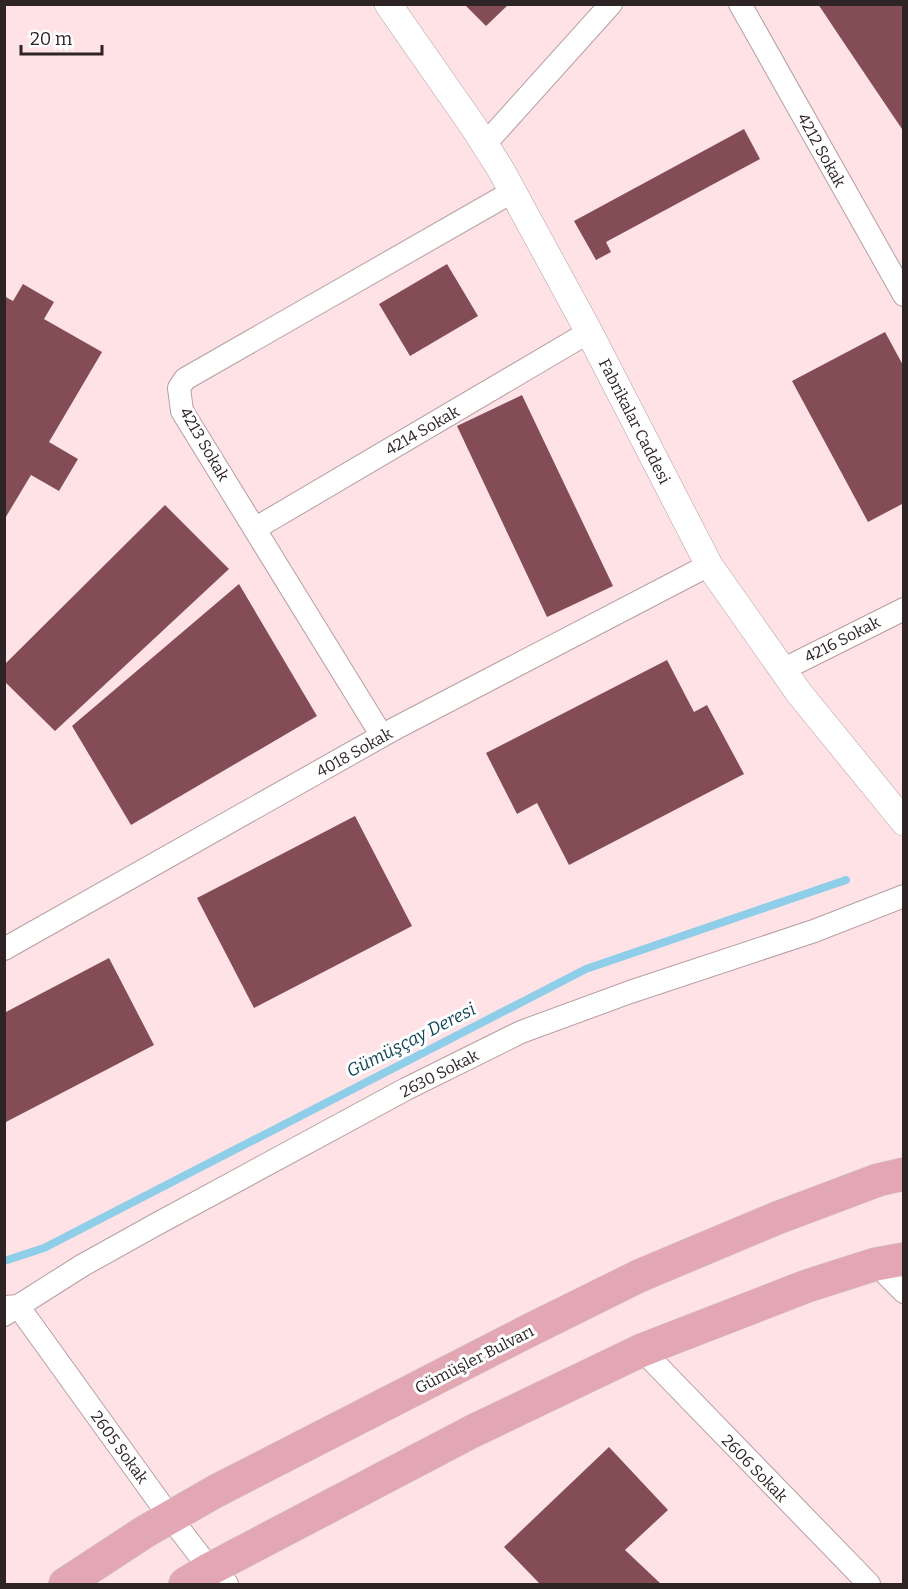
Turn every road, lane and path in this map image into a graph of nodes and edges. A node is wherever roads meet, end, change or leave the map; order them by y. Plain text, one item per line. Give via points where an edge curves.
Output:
1 (388, 4) edge
2 (610, 4) edge
3 (740, 4) edge
4 (485, 144) junction
5 (512, 192) junction
6 (903, 296) edge
7 (589, 332) junction
8 (256, 528) junction
9 (710, 565) junction
10 (903, 609) edge
11 (782, 670) junction
12 (382, 736) junction
13 (903, 822) edge
14 (903, 896) edge
15 (4, 949) edge
16 (903, 1158) edge
17 (891, 1177) edge
18 (890, 1261) edge
19 (903, 1292) edge
20 (9, 1310) edge
21 (642, 1350) junction
22 (170, 1517) junction
23 (208, 1579) edge
24 (855, 1580) edge
25 (65, 1584) edge

1 - 4 street, Fabrikalar Caddesi
2 - 4 street
3 - 6 street, 4212 Sokak
4 - 5 street, Fabrikalar Caddesi
5 - 7 street, Fabrikalar Caddesi
5 - 8 street, 4213 Sokak via 185,380 179,388 182,411
7 - 8 street, 4214 Sokak
7 - 9 street, Fabrikalar Caddesi
8 - 12 street, 4213 Sokak
9 - 11 street, Fabrikalar Caddesi
9 - 12 street, 4018 Sokak
10 - 11 street, 4216 Sokak
11 - 13 street, Fabrikalar Caddesi
12 - 15 street, 4018 Sokak
14 - 20 street, 2630 Sokak via 814,931 520,1032 155,1225
16 - 17 street
17 - 22 main road, Gümüşler Bulvarı via 777,1218 639,1276
18 - 19 street
18 - 21 main road via 807,1286
20 - 22 street, 2605 Sokak
21 - 23 main road via 471,1432
21 - 24 street, 2606 Sokak
22 - 23 street, 2605 Sokak
22 - 25 main road, Gümüşler Bulvarı

